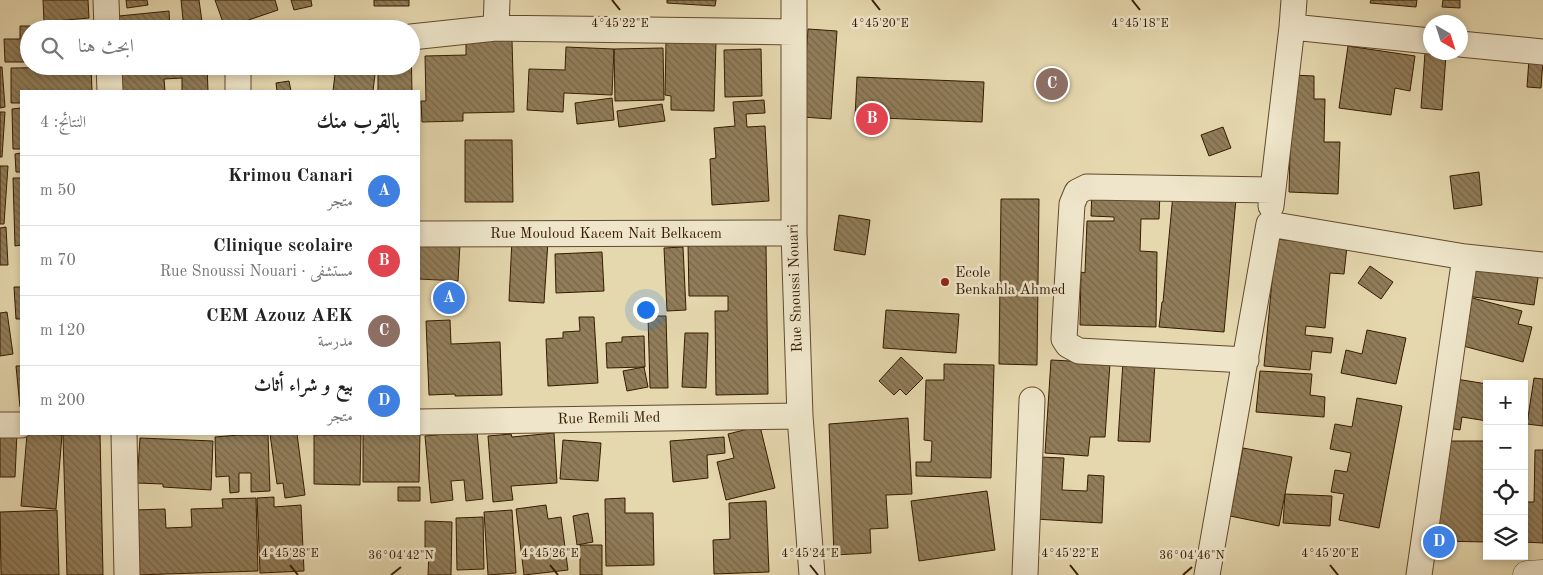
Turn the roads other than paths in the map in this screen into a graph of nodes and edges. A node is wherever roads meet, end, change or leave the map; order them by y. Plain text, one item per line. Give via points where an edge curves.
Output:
1 (106, 0) edge
2 (496, 0) edge
3 (794, 0) edge
4 (1294, 0) edge
5 (107, 20) edge
6 (1292, 27) junction
7 (496, 28) junction
8 (794, 32) junction
9 (420, 36) edge
10 (1423, 40) edge
11 (1468, 45) edge
12 (1543, 52) edge
13 (109, 75) edge
14 (110, 90) edge
15 (1272, 190) junction
16 (1268, 224) junction
17 (420, 234) edge
18 (794, 234) junction
19 (1465, 257) junction
20 (1543, 265) edge
21 (1246, 360) junction
22 (1032, 400) dead end
23 (800, 416) junction
24 (420, 422) edge
25 (0, 425) edge
26 (20, 425) edge
27 (124, 435) edge
28 (1543, 574) edge
29 (127, 575) edge
30 (812, 575) edge
31 (1025, 575) edge
32 (1207, 575) edge
33 (1419, 575) edge
34 (1527, 575) edge

1 - 5 street
2 - 7 street
3 - 8 street, Rue Snoussi Nouari
4 - 6 street
6 - 10 street
6 - 15 street
7 - 8 street
7 - 9 street
8 - 18 street, Rue Snoussi Nouari
11 - 12 street
13 - 14 street
15 - 16 street
15 - 21 street via 1087,188 1077,192 1072,204 1064,339 1068,345 1079,351
16 - 19 street
16 - 21 street
17 - 18 street, Rue Mouloud Kacem Nait Belkacem
18 - 23 street, Rue Snoussi Nouari
19 - 20 street
19 - 33 street
21 - 32 street
22 - 31 street
23 - 24 street, Rue Remili Med
23 - 30 street, Rue Snoussi Nouari
25 - 26 street
27 - 29 street
28 - 34 street

